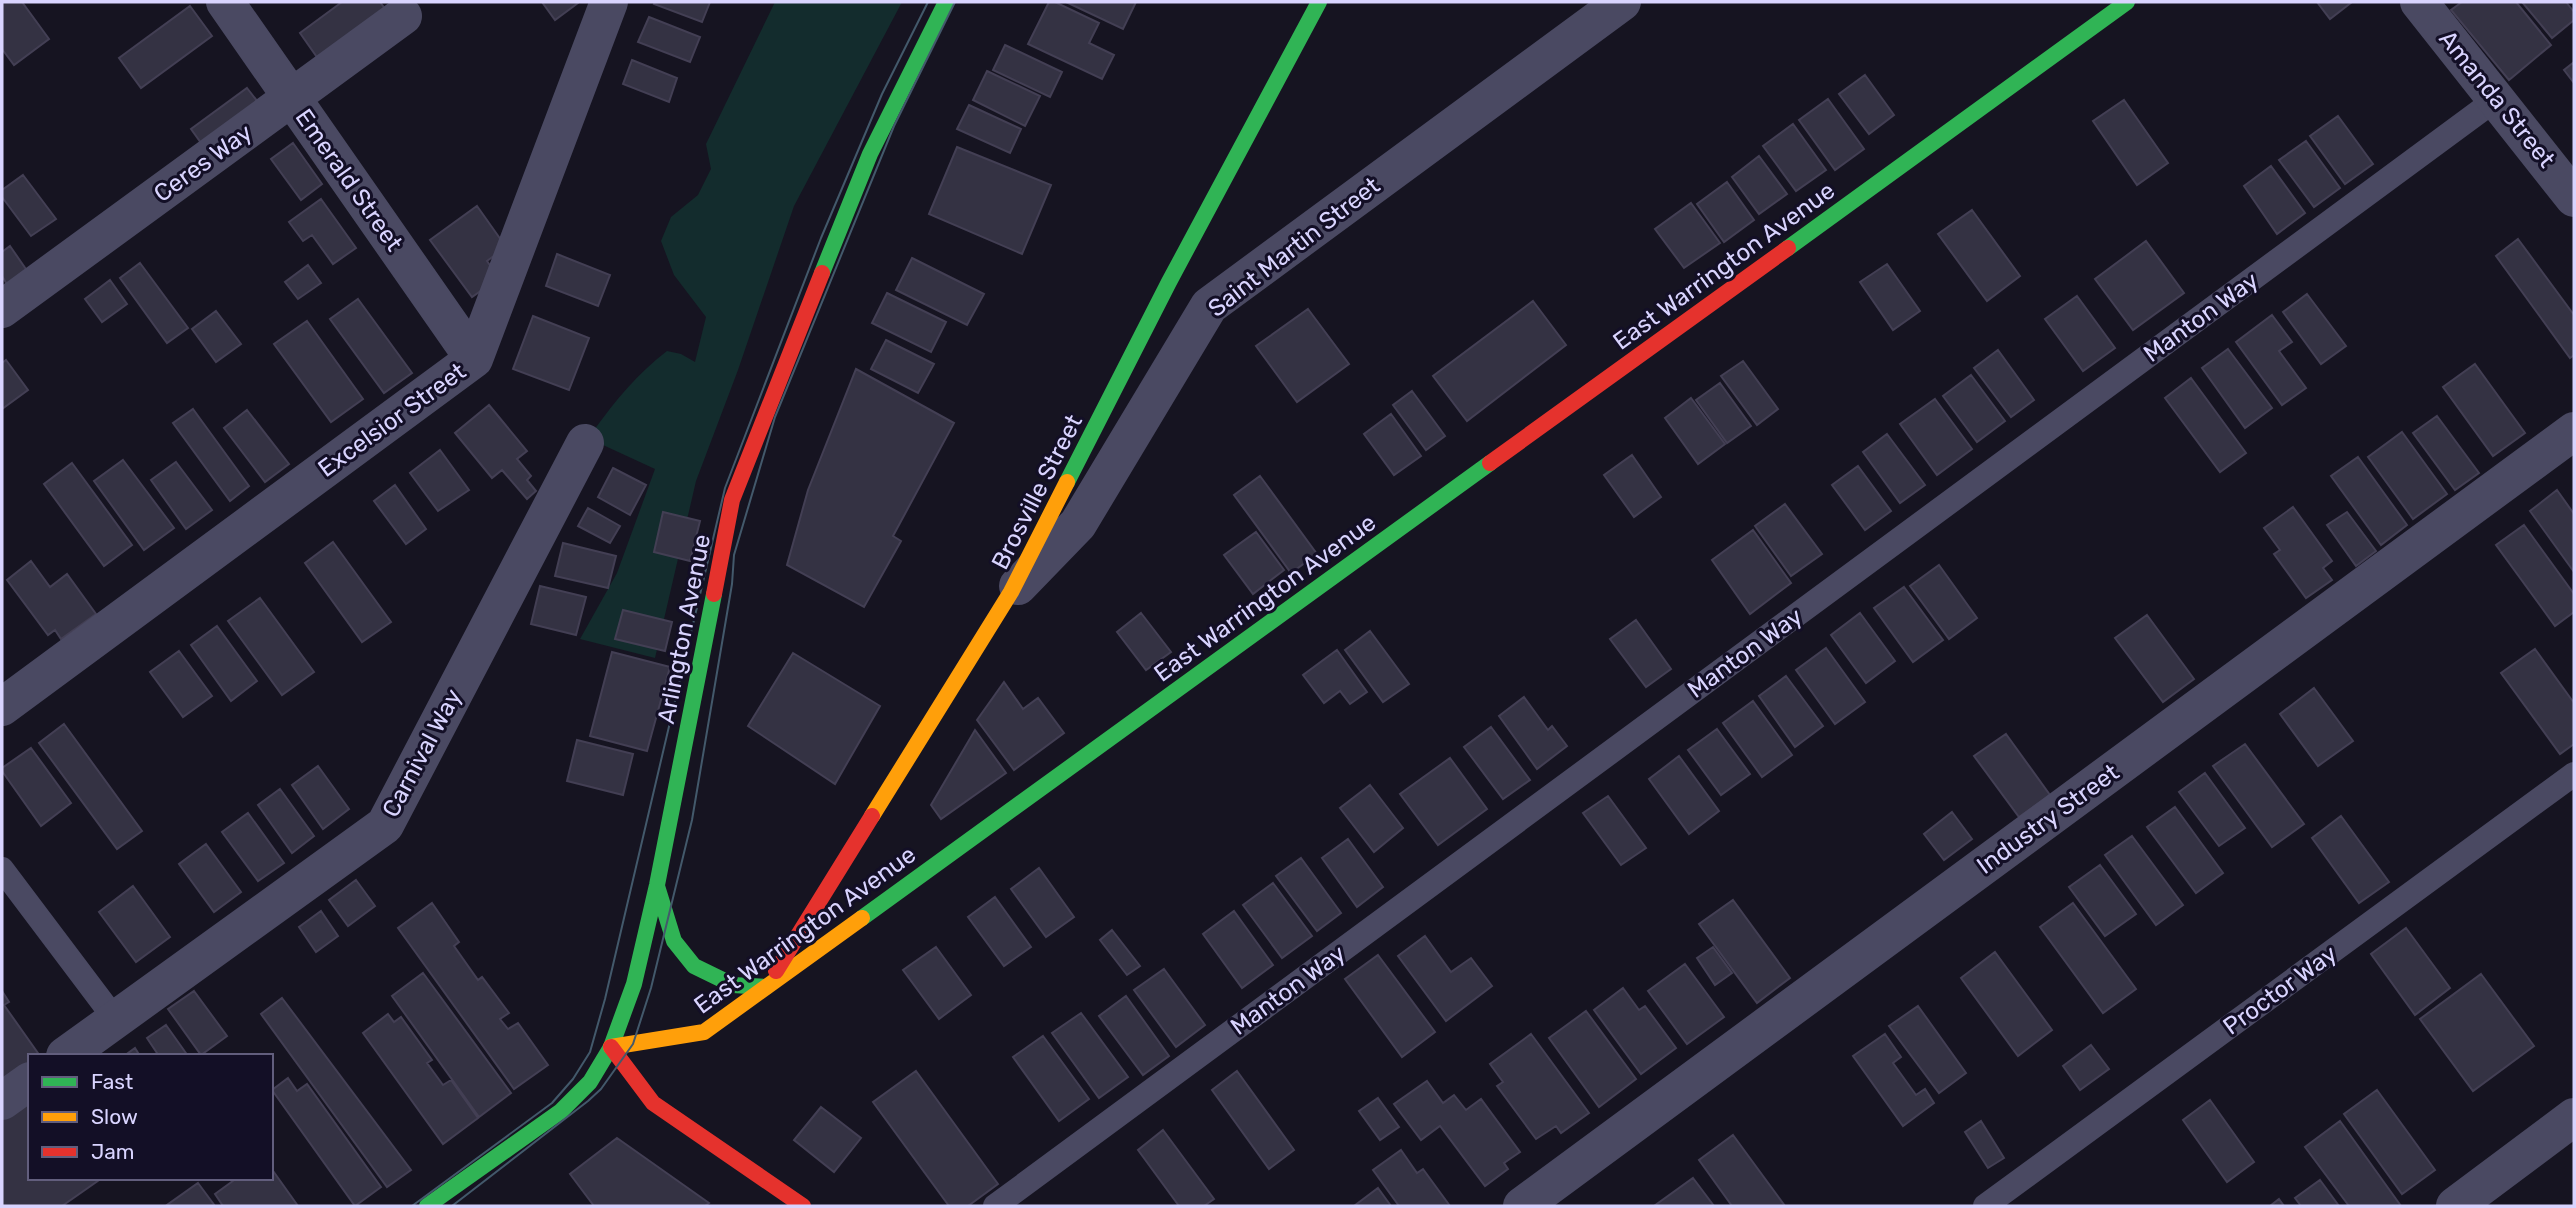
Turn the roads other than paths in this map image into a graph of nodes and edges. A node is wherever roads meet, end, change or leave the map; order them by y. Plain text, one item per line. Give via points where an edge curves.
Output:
1 (225, 2) edge
2 (609, 2) edge
3 (946, 2) edge
4 (1320, 2) edge
5 (1622, 2) edge
6 (2127, 2) edge
7 (2419, 2) edge
8 (403, 16) dead end
9 (292, 98) junction
10 (2495, 100) junction
11 (2568, 177) edge
12 (2, 309) edge
13 (474, 359) junction
14 (2574, 431) edge
15 (585, 443) dead end
16 (1011, 592) junction
17 (2, 707) edge
18 (2574, 774) edge
19 (2, 869) edge
20 (657, 885) junction
21 (766, 987) junction
22 (115, 1020) junction
23 (611, 1047) junction
24 (68, 1054) edge
25 (28, 1082) edge
26 (2, 1101) edge
27 (2574, 1117) edge
28 (427, 1206) edge
29 (803, 1206) edge
30 (995, 1206) edge
31 (1522, 1206) edge
32 (1985, 1206) edge
33 (2455, 1206) edge

1 - 9 street, Emerald Street
2 - 13 street, Excelsior Street
3 - 20 street, Arlington Avenue via 870,154 732,500
4 - 16 street, Brosville Street via 1169,282
5 - 16 street, Saint Martin Street via 1209,306 1078,524
6 - 21 street, East Warrington Avenue
7 - 10 street, Amanda Street
8 - 9 street, Ceres Way
9 - 12 street, Ceres Way
9 - 13 street, Emerald Street
10 - 11 street, Amanda Street
10 - 30 lane, Manton Way
13 - 17 street, Excelsior Street
14 - 31 street, Industry Street
15 - 22 street, Carnival Way via 385,825
16 - 21 street, Brosville Street
18 - 32 lane, Proctor Way
19 - 22 lane
20 - 21 street via 674,941 694,966 733,985
20 - 23 street, Arlington Avenue via 634,984
21 - 23 street, East Warrington Avenue via 704,1032
22 - 24 street, Carnival Way
23 - 28 street via 590,1082 561,1111
23 - 29 street via 653,1103
25 - 26 street
27 - 33 street

